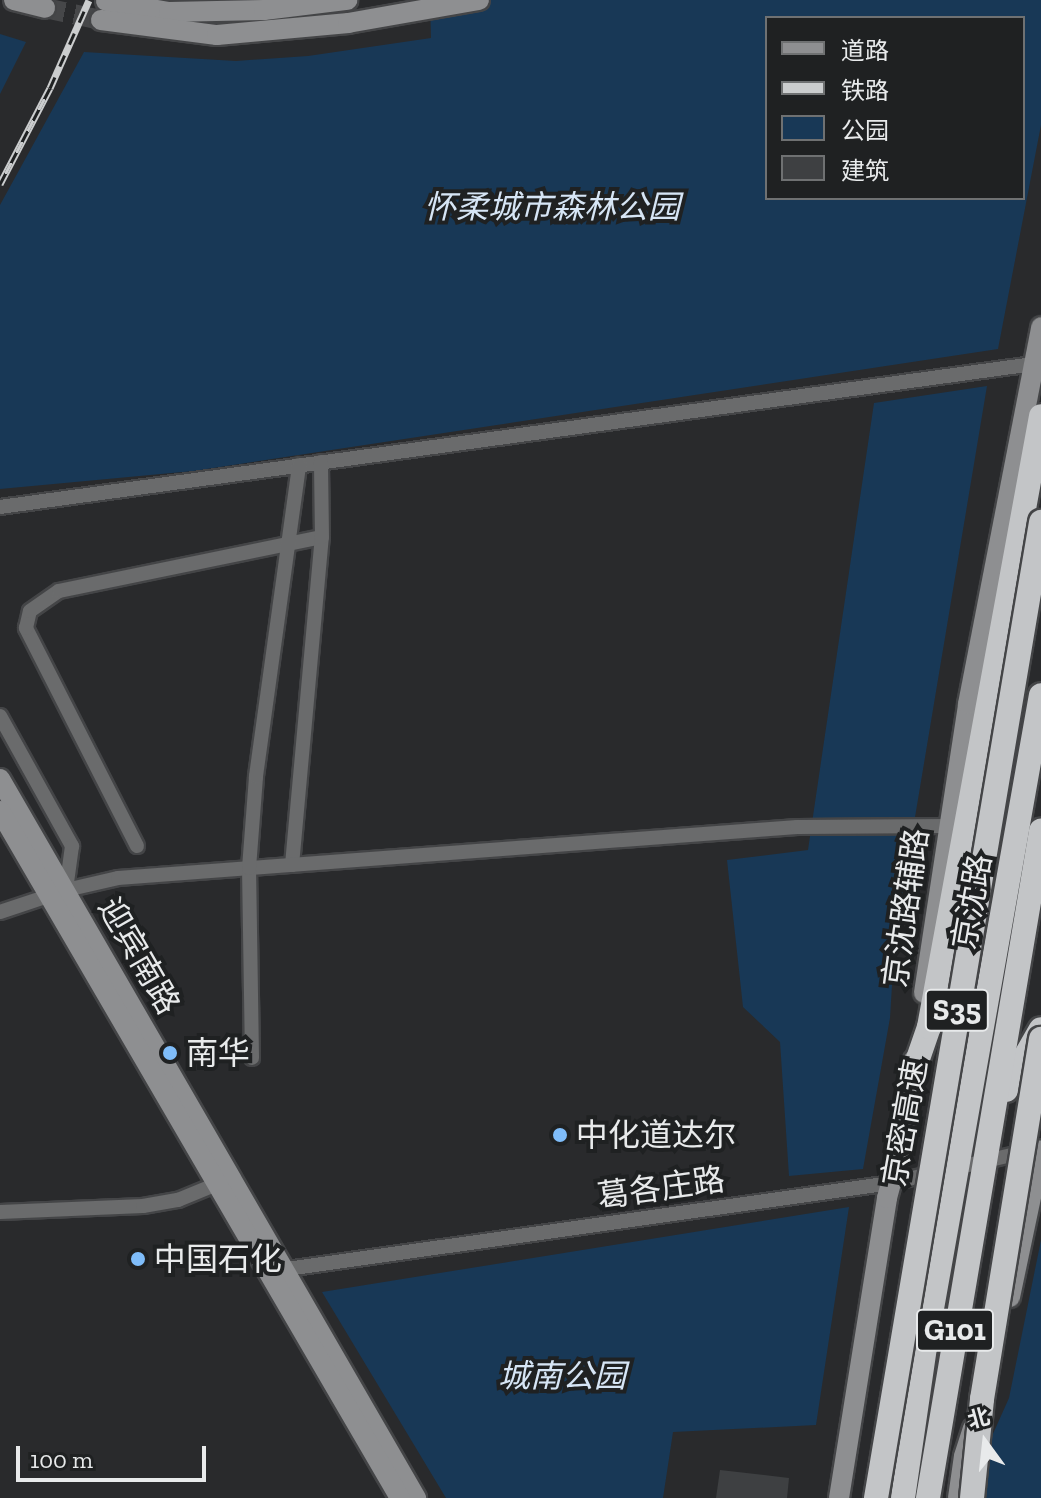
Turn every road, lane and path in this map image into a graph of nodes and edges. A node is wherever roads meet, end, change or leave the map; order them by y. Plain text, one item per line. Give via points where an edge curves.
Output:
1 (14, 0) edge
2 (347, 0) edge
3 (479, 0) edge
4 (45, 8) dead end
5 (103, 10) edge
6 (1041, 327) edge
7 (1038, 363) edge
8 (1041, 416) edge
9 (321, 462) junction
10 (299, 465) junction
11 (0, 507) edge
12 (1041, 522) edge
13 (322, 537) junction
14 (286, 543) junction
15 (1041, 695) edge
16 (0, 716) edge
17 (0, 779) edge
18 (0, 811) edge
19 (948, 826) junction
20 (1041, 831) edge
21 (137, 846) dead end
22 (292, 865) junction
23 (249, 868) junction
24 (58, 893) junction
25 (0, 912) edge
26 (937, 979) junction
27 (1041, 1029) edge
28 (1041, 1039) edge
29 (252, 1058) dead end
30 (974, 1069) junction
31 (912, 1076) junction
32 (993, 1117) junction
33 (1041, 1149) edge
34 (984, 1162) junction
35 (956, 1168) junction
36 (219, 1183) junction
37 (891, 1183) junction
38 (0, 1212) edge
39 (287, 1269) junction
40 (400, 1498) edge
41 (416, 1498) edge
42 (839, 1498) edge
43 (876, 1498) edge
44 (903, 1498) edge
45 (928, 1498) edge
46 (958, 1498) edge
47 (972, 1498) edge

1 - 4 main road
2 - 5 main road via 264,10
3 - 5 main road via 348,23 217,35
6 - 7 main road, 京沈路辅路
7 - 9 street
7 - 19 main road, 京沈路辅路
8 - 26 highway
9 - 10 street
9 - 13 street
10 - 11 street
10 - 14 street
12 - 43 highway, 京密高速 / S35, bridge
13 - 14 street
13 - 22 street
14 - 21 street via 59,591 30,611 26,628
14 - 23 street
15 - 30 highway, 京沈路 / G101
16 - 24 street via 72,846
17 - 24 main road, 迎宾南路
18 - 24 main road, 迎宾南路
19 - 22 street via 797,827
19 - 31 main road, 京沈路辅路
20 - 32 highway, 京沈路 / G101
22 - 23 street
23 - 24 street via 118,878
23 - 29 street
24 - 25 street
24 - 36 main road, 迎宾南路
24 - 39 main road, 迎宾南路
26 - 30 highway
26 - 31 highway via 929,1027
27 - 32 highway
28 - 47 highway, bridge via 982,1399
30 - 35 highway, 京沈路 / G101
31 - 37 main road, 京沈路辅路
32 - 34 highway, 京沈路 / G101
33 - 34 street, 葛各庄路
33 - 46 main road via 994,1368 964,1456
34 - 35 street, 葛各庄路
34 - 45 highway, 京沈路 / G101
35 - 37 street, 葛各庄路
35 - 44 highway, 京沈路 / G101
36 - 38 street via 178,1200 143,1206
36 - 40 main road, 迎宾南路
37 - 39 street, 葛各庄路
37 - 42 main road, 京沈路辅路
39 - 41 main road, 迎宾南路

